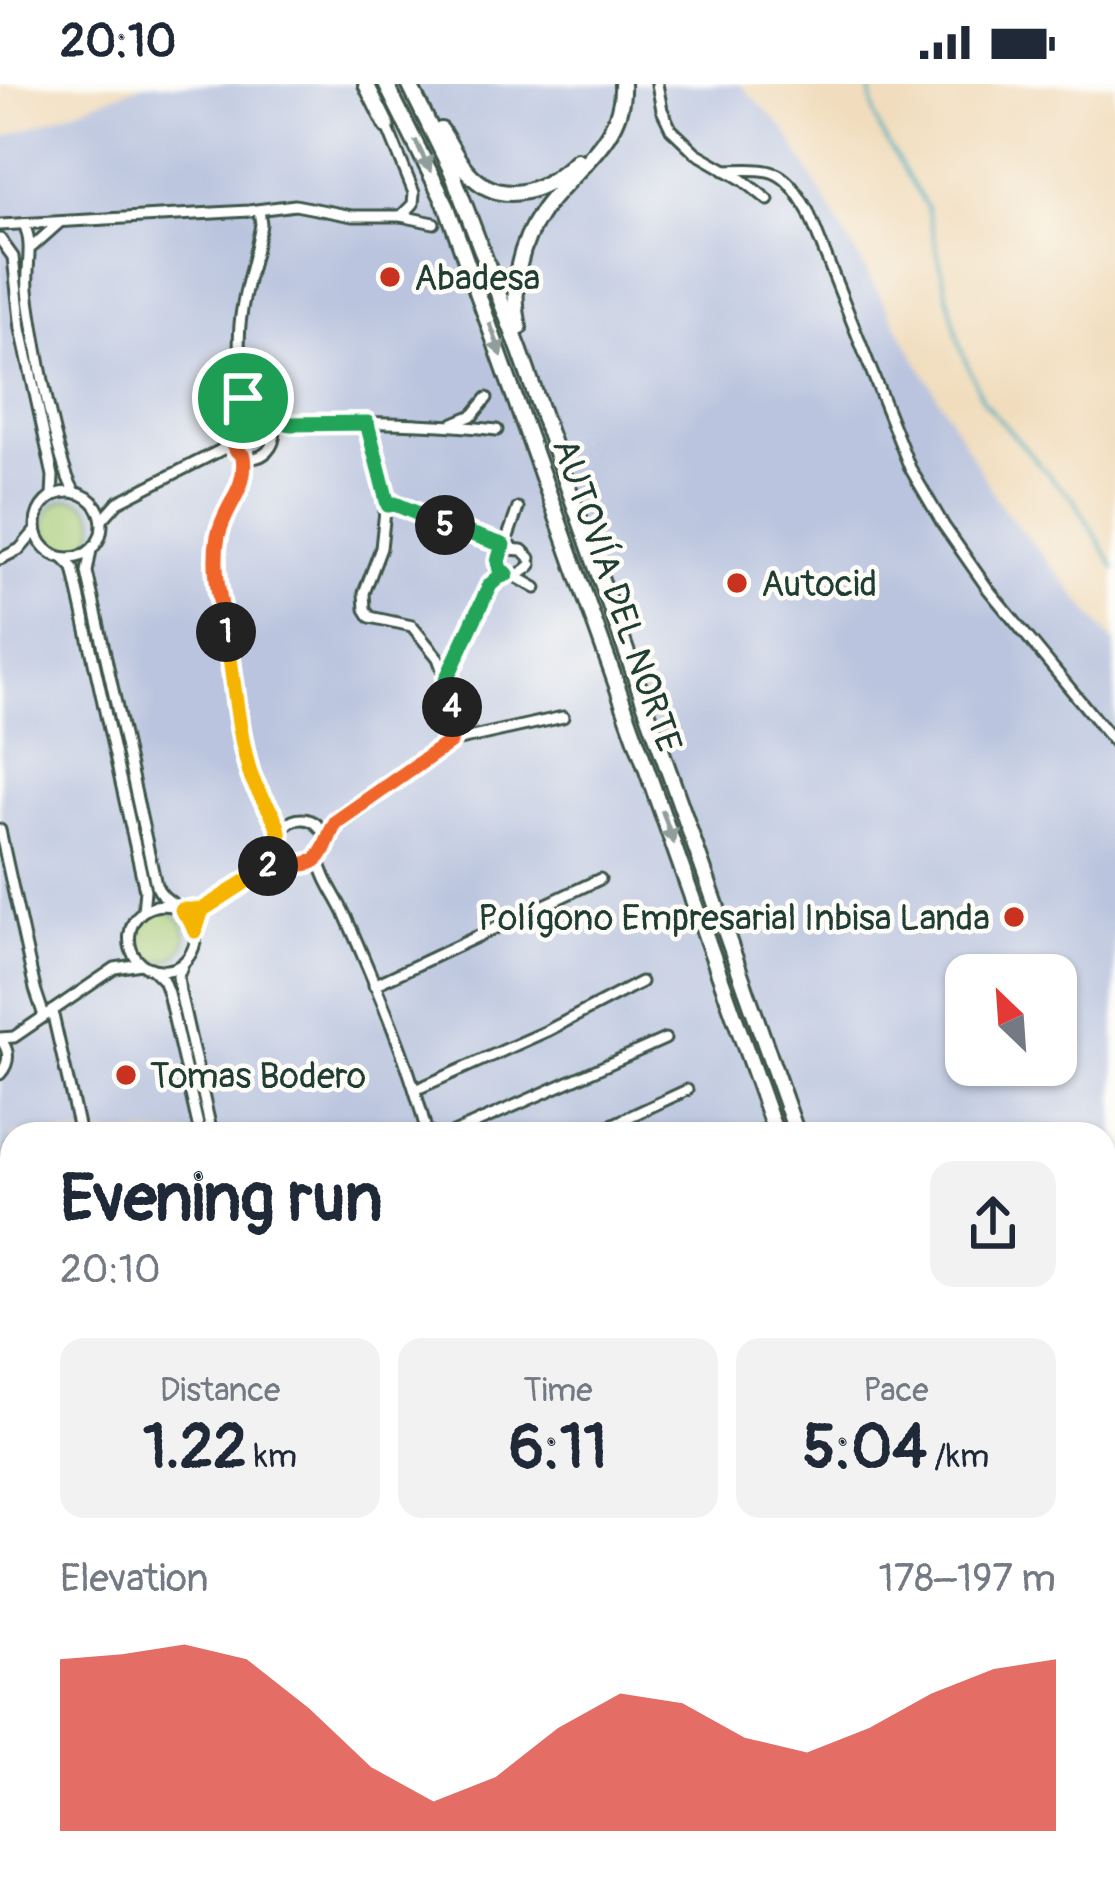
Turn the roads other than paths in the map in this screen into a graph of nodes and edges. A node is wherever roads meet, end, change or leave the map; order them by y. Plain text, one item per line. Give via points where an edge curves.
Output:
1 (366, 84) edge
2 (386, 84) edge
3 (409, 84) edge
4 (618, 84) edge
5 (657, 84) edge
6 (422, 109) junction
7 (387, 126) joint
8 (724, 170) junction
9 (768, 200) dead end
10 (259, 210) junction
11 (401, 216) junction
12 (64, 221) junction
13 (434, 223) dead end
14 (22, 224) junction
15 (0, 225) edge
16 (0, 239) edge
17 (32, 247) junction
18 (13, 257) junction
19 (530, 380) junction
20 (243, 398) junction
21 (488, 398) dead end
22 (255, 412) junction
23 (269, 419) junction
24 (235, 421) junction
25 (367, 423) junction
26 (290, 424) junction
27 (450, 425) junction
28 (496, 430) dead end
29 (230, 437) junction
30 (275, 441) junction
31 (221, 450) junction
32 (241, 455) junction
33 (261, 457) junction
34 (245, 471) junction
35 (76, 493) junction
36 (52, 497) junction
37 (92, 500) junction
38 (118, 502) junction
39 (388, 505) junction
40 (518, 508) dead end
41 (102, 520) junction
42 (36, 530) junction
43 (20, 549) junction
44 (46, 549) junction
45 (91, 550) junction
46 (503, 553) junction
47 (64, 558) junction
48 (0, 559) edge
49 (510, 575) junction
50 (490, 585) junction
51 (536, 588) dead end
52 (458, 655) junction
53 (438, 658) junction
54 (446, 680) junction
55 (563, 718) dead end
56 (450, 742) junction
57 (1115, 742) edge
58 (274, 817) junction
59 (295, 821) junction
60 (336, 822) junction
61 (315, 824) junction
62 (0, 830) edge
63 (325, 841) junction
64 (280, 843) junction
65 (319, 858) junction
66 (292, 863) junction
67 (271, 865) junction
68 (305, 865) junction
69 (322, 873) junction
70 (600, 879) dead end
71 (177, 908) junction
72 (202, 910) junction
73 (142, 911) junction
74 (195, 931) junction
75 (130, 943) junction
76 (184, 962) junction
77 (147, 966) junction
78 (116, 968) junction
79 (641, 982) dead end
80 (374, 986) junction
81 (48, 1014) junction
82 (14, 1037) junction
83 (0, 1039) edge
84 (665, 1039) dead end
85 (8, 1052) junction
86 (0, 1074) edge
87 (415, 1090) junction
88 (687, 1090) dead end
89 (77, 1122) edge
90 (197, 1122) edge
91 (209, 1122) edge
92 (424, 1122) edge
93 (478, 1122) edge
94 (618, 1122) edge
95 (772, 1122) edge
96 (793, 1122) edge

1 - 7 highway
2 -> 95 highway, AUTOVÍA DEL NORTE via 452,219
3 - 6 highway, AUTOVÍA DEL NORTE
4 - 6 highway via 590,145 560,176 527,192 499,192 472,176
4 - 19 highway via 617,122 544,208 520,258 515,312
5 - 8 street via 671,129
6 - 19 highway, AUTOVÍA DEL NORTE
7 - 11 street via 414,193
8 - 9 street
8 - 57 street via 776,172 793,185 910,468 988,589
10 - 11 street via 295,205
10 - 12 street
10 - 20 street via 241,316
11 - 13 street
12 - 14 street
12 - 17 street
14 - 15 street
14 - 17 street
14 - 18 street
16 - 18 street
17 - 35 street via 34,329 64,473
18 - 36 street
19 - 96 highway, AUTOVÍA DEL NORTE
20 - 22 street
20 - 24 street
21 - 27 street
22 - 23 street
22 - 24 street
23 - 26 street
23 - 30 street
24 - 29 street
25 - 26 street
25 - 27 street
25 - 39 street
26 - 30 street
27 - 28 street
29 - 31 street
29 - 32 street
30 - 33 street
31 - 32 street
31 - 38 street
32 - 33 street
32 - 34 street
33 - 34 street
34 - 58 street via 219,532 217,572 249,770
35 - 36 street
35 - 37 street
36 - 42 street
37 - 38 street
37 - 41 street
38 - 41 street
39 - 46 street
39 - 53 street via 364,609 412,626
40 - 46 street
41 - 45 street
42 - 43 street
42 - 44 street
43 - 44 street
43 - 48 street
44 - 47 street
45 - 47 street
45 - 71 street via 87,572 156,885
46 - 49 street via 500,570
46 - 49 street via 521,550 530,562
46 - 50 street
47 - 73 street via 73,568 145,890
49 - 50 street
49 - 51 street
50 - 52 street
52 - 53 street
52 - 54 street
53 - 54 street
54 - 56 street via 455,723
55 - 56 street
56 - 60 street
58 - 59 street
58 - 64 street
59 - 61 street
59 - 64 street
60 - 61 street
60 - 63 street
61 - 63 street
62 - 81 street via 39,1004
63 - 65 street
64 - 66 street
64 - 67 street
65 - 68 street
65 - 69 street
66 - 67 street
66 - 68 street
67 - 72 street
68 - 69 street
69 - 80 street
70 - 80 street
71 - 72 street
71 - 73 street
71 - 74 street
72 - 74 street
73 - 75 street
74 - 76 street
75 - 77 street
75 - 78 street
76 - 77 street via 166,970
76 - 91 street via 180,992
77 - 78 street
77 - 90 street via 168,993
78 - 81 street
79 - 87 street
80 - 87 street
81 - 82 street
81 - 89 street
82 - 83 street
82 - 85 street
83 - 85 street
84 - 93 street
85 - 86 street
87 - 92 street
88 - 94 street

